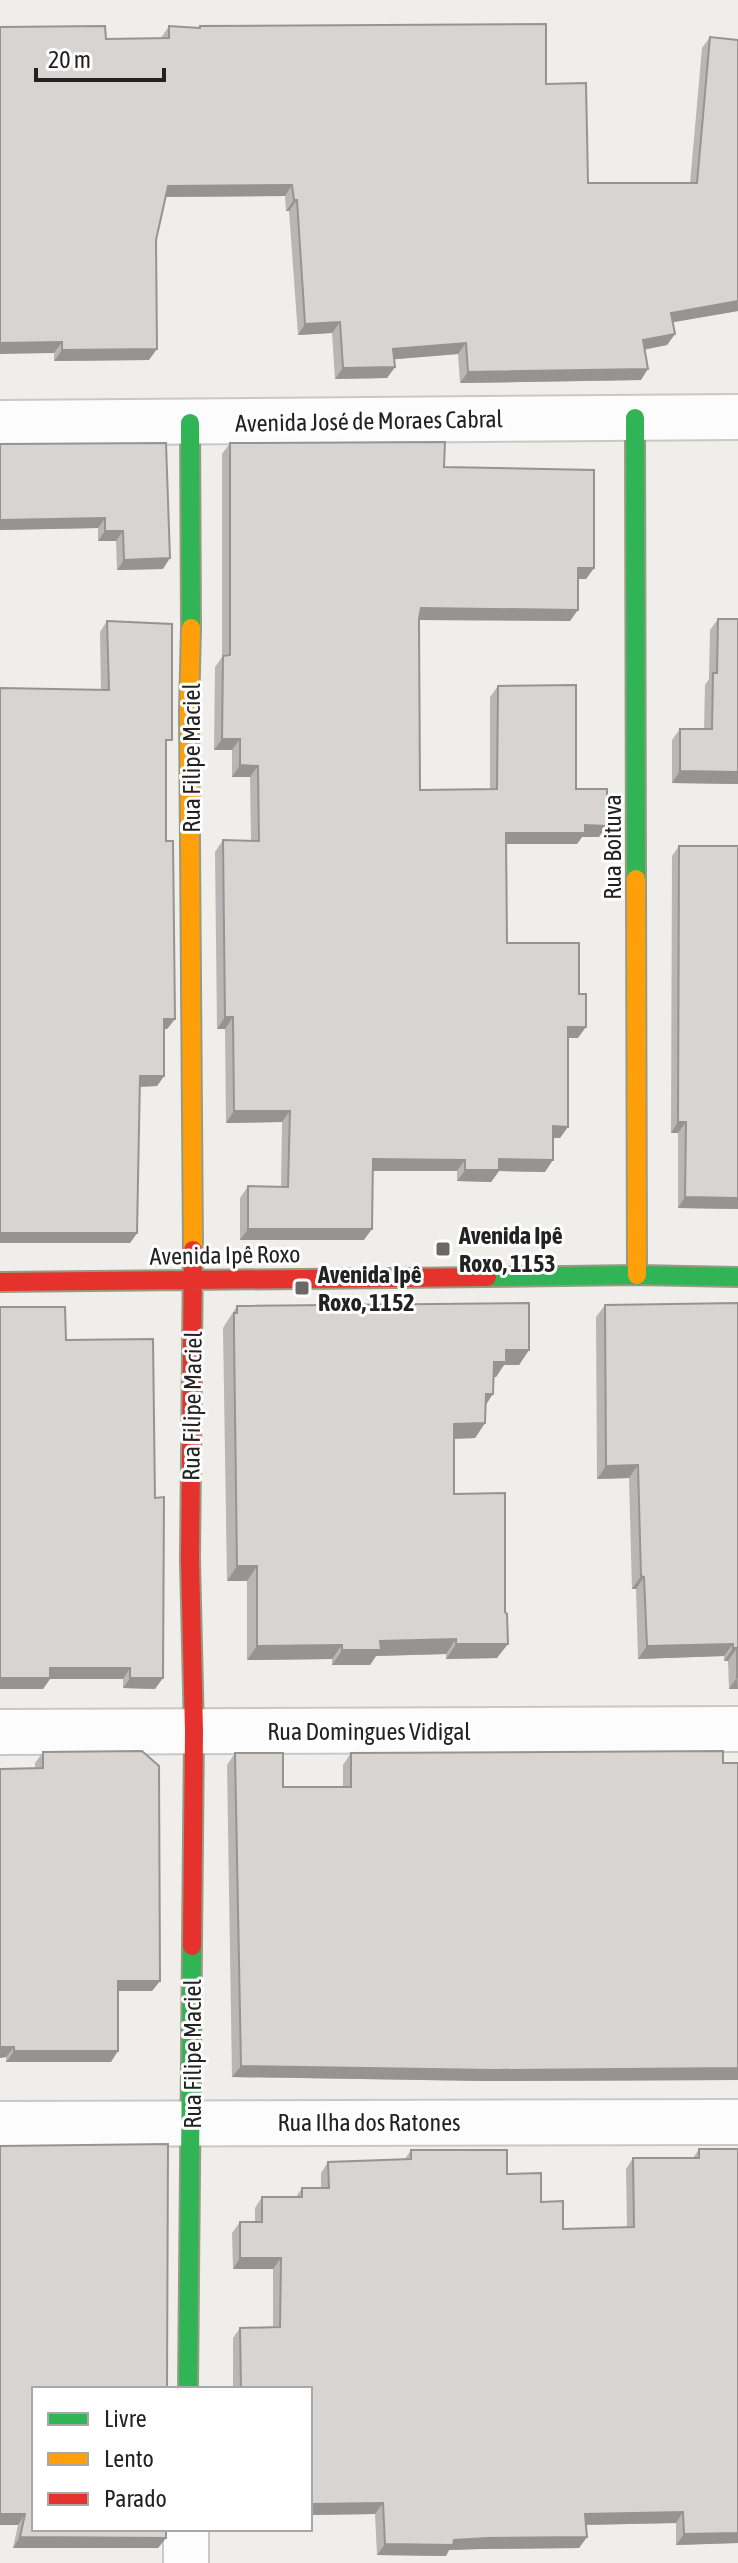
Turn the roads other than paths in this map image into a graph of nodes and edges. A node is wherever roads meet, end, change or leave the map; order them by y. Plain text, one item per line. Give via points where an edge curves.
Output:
1 (738, 417) edge
2 (635, 418) junction
3 (0, 423) edge
4 (190, 423) junction
5 (637, 1275) junction
6 (738, 1277) edge
7 (193, 1280) junction
8 (0, 1282) edge
9 (738, 1729) edge
10 (0, 1732) edge
11 (194, 1732) junction
12 (191, 2122) junction
13 (738, 2122) edge
14 (0, 2124) edge
15 (188, 2387) edge
16 (186, 2531) edge
17 (186, 2563) edge

1 - 2 street, Avenida José de Moraes Cabral
2 - 4 street, Avenida José de Moraes Cabral
2 - 5 street, Rua Boituva
3 - 4 street, Avenida José de Moraes Cabral
4 - 7 street, Rua Filipe Maciel
5 - 6 street, Avenida Ipê Roxo
5 - 7 street, Avenida Ipê Roxo
7 - 8 street, Avenida Ipê Roxo
7 - 11 street, Rua Filipe Maciel
9 - 11 street, Rua Domingues Vidigal
10 - 11 street, Rua Domingues Vidigal
11 - 12 street, Rua Filipe Maciel
12 - 13 street, Rua Ilha dos Ratones
12 - 14 street, Rua Ilha dos Ratones
12 - 15 street, Rua Filipe Maciel
16 - 17 street

